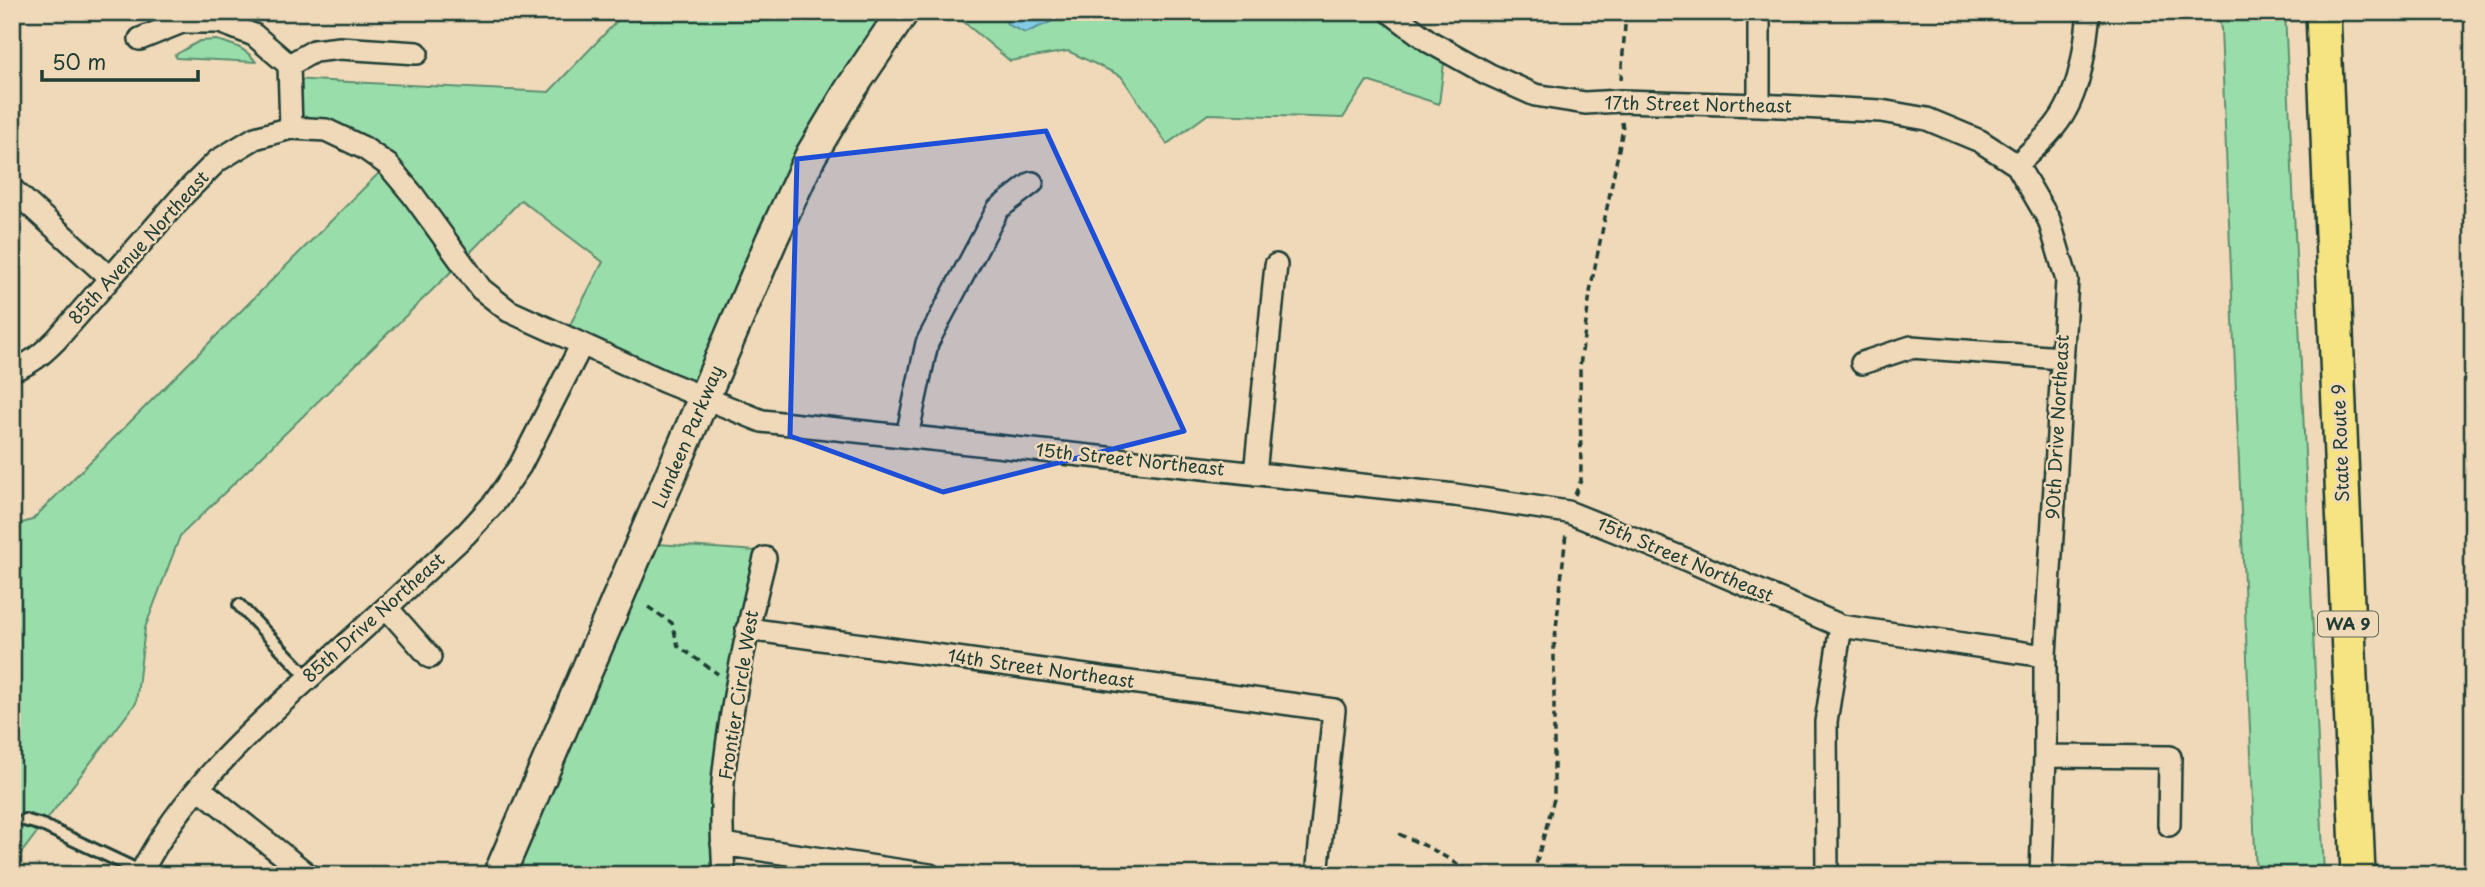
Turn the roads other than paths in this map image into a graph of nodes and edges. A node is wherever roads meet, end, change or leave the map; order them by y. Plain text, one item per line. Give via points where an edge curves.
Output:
1 (903, 12) edge
2 (1390, 12) edge
3 (1759, 12) edge
4 (2089, 12) edge
5 (2323, 12) edge
6 (140, 39) dead end
7 (417, 53) dead end
8 (289, 65) junction
9 (1759, 105) junction
10 (291, 128) junction
11 (2017, 166) junction
12 (1032, 183) dead end
13 (12, 189) edge
14 (1276, 265) dead end
15 (110, 278) junction
16 (582, 344) junction
17 (2062, 358) junction
18 (1862, 363) dead end
19 (12, 370) edge
20 (704, 398) junction
21 (907, 436) junction
22 (1255, 474) junction
23 (765, 558) dead end
24 (239, 605) dead end
25 (387, 608) junction
26 (1841, 626) junction
27 (747, 629) junction
28 (2045, 656) junction
29 (430, 657) dead end
30 (309, 678) junction
31 (2045, 755) junction
32 (199, 788) junction
33 (24, 820) dead end
34 (2169, 825) dead end
35 (722, 844) junction
36 (141, 873) edge
37 (308, 875) edge
38 (499, 875) edge
39 (724, 875) edge
40 (930, 875) edge
41 (1317, 875) edge
42 (1827, 875) edge
43 (2041, 875) edge
44 (2358, 875) edge

1 - 20 main road, Lundeen Parkway via 811,155
2 - 9 street, 17th Street Northeast via 1430,42 1535,95 1585,103
3 - 9 street
4 - 11 street via 2075,89 2057,125
5 - 44 main road, State Route 9 / WA 9
6 - 8 street via 182,22 220,22 254,35
7 - 8 street via 340,48 314,51
8 - 10 street
9 - 11 street, 17th Street Northeast via 1881,111 1927,120 1980,141
10 - 15 street, 85th Avenue Northeast via 255,138 217,161
10 - 16 street, 15th Street Northeast via 326,130 388,165 481,289 509,311
11 - 17 street, 90th Drive Northeast via 2049,219 2067,279
12 - 21 street via 998,209 927,343
13 - 15 street
14 - 22 street
15 - 19 street, 85th Avenue Northeast via 41,355
16 - 20 street, 15th Street Northeast
16 - 25 street, 85th Drive Northeast via 520,466 495,502
17 - 18 street via 1911,347
17 - 28 street, 90th Drive Northeast
20 - 21 street, 15th Street Northeast via 762,421
20 - 38 main road, Lundeen Parkway
21 - 22 street, 15th Street Northeast
22 - 26 street, 15th Street Northeast via 1569,512
23 - 27 street, Frontier Circle West
24 - 30 lane
25 - 29 street
25 - 30 street, 85th Drive Northeast
26 - 28 street, 15th Street Northeast
26 - 42 street via 1826,722
27 - 35 street, Frontier Circle West via 725,764
27 - 41 street, 14th Street Northeast via 1334,710
28 - 31 street, 90th Drive Northeast
30 - 32 street, 85th Drive Northeast via 245,737
31 - 34 street via 2170,757
31 - 43 street, 90th Drive Northeast
32 - 36 street, 85th Drive Northeast
32 - 37 street
33 - 36 lane
35 - 39 street, Frontier Circle West
35 - 40 street

